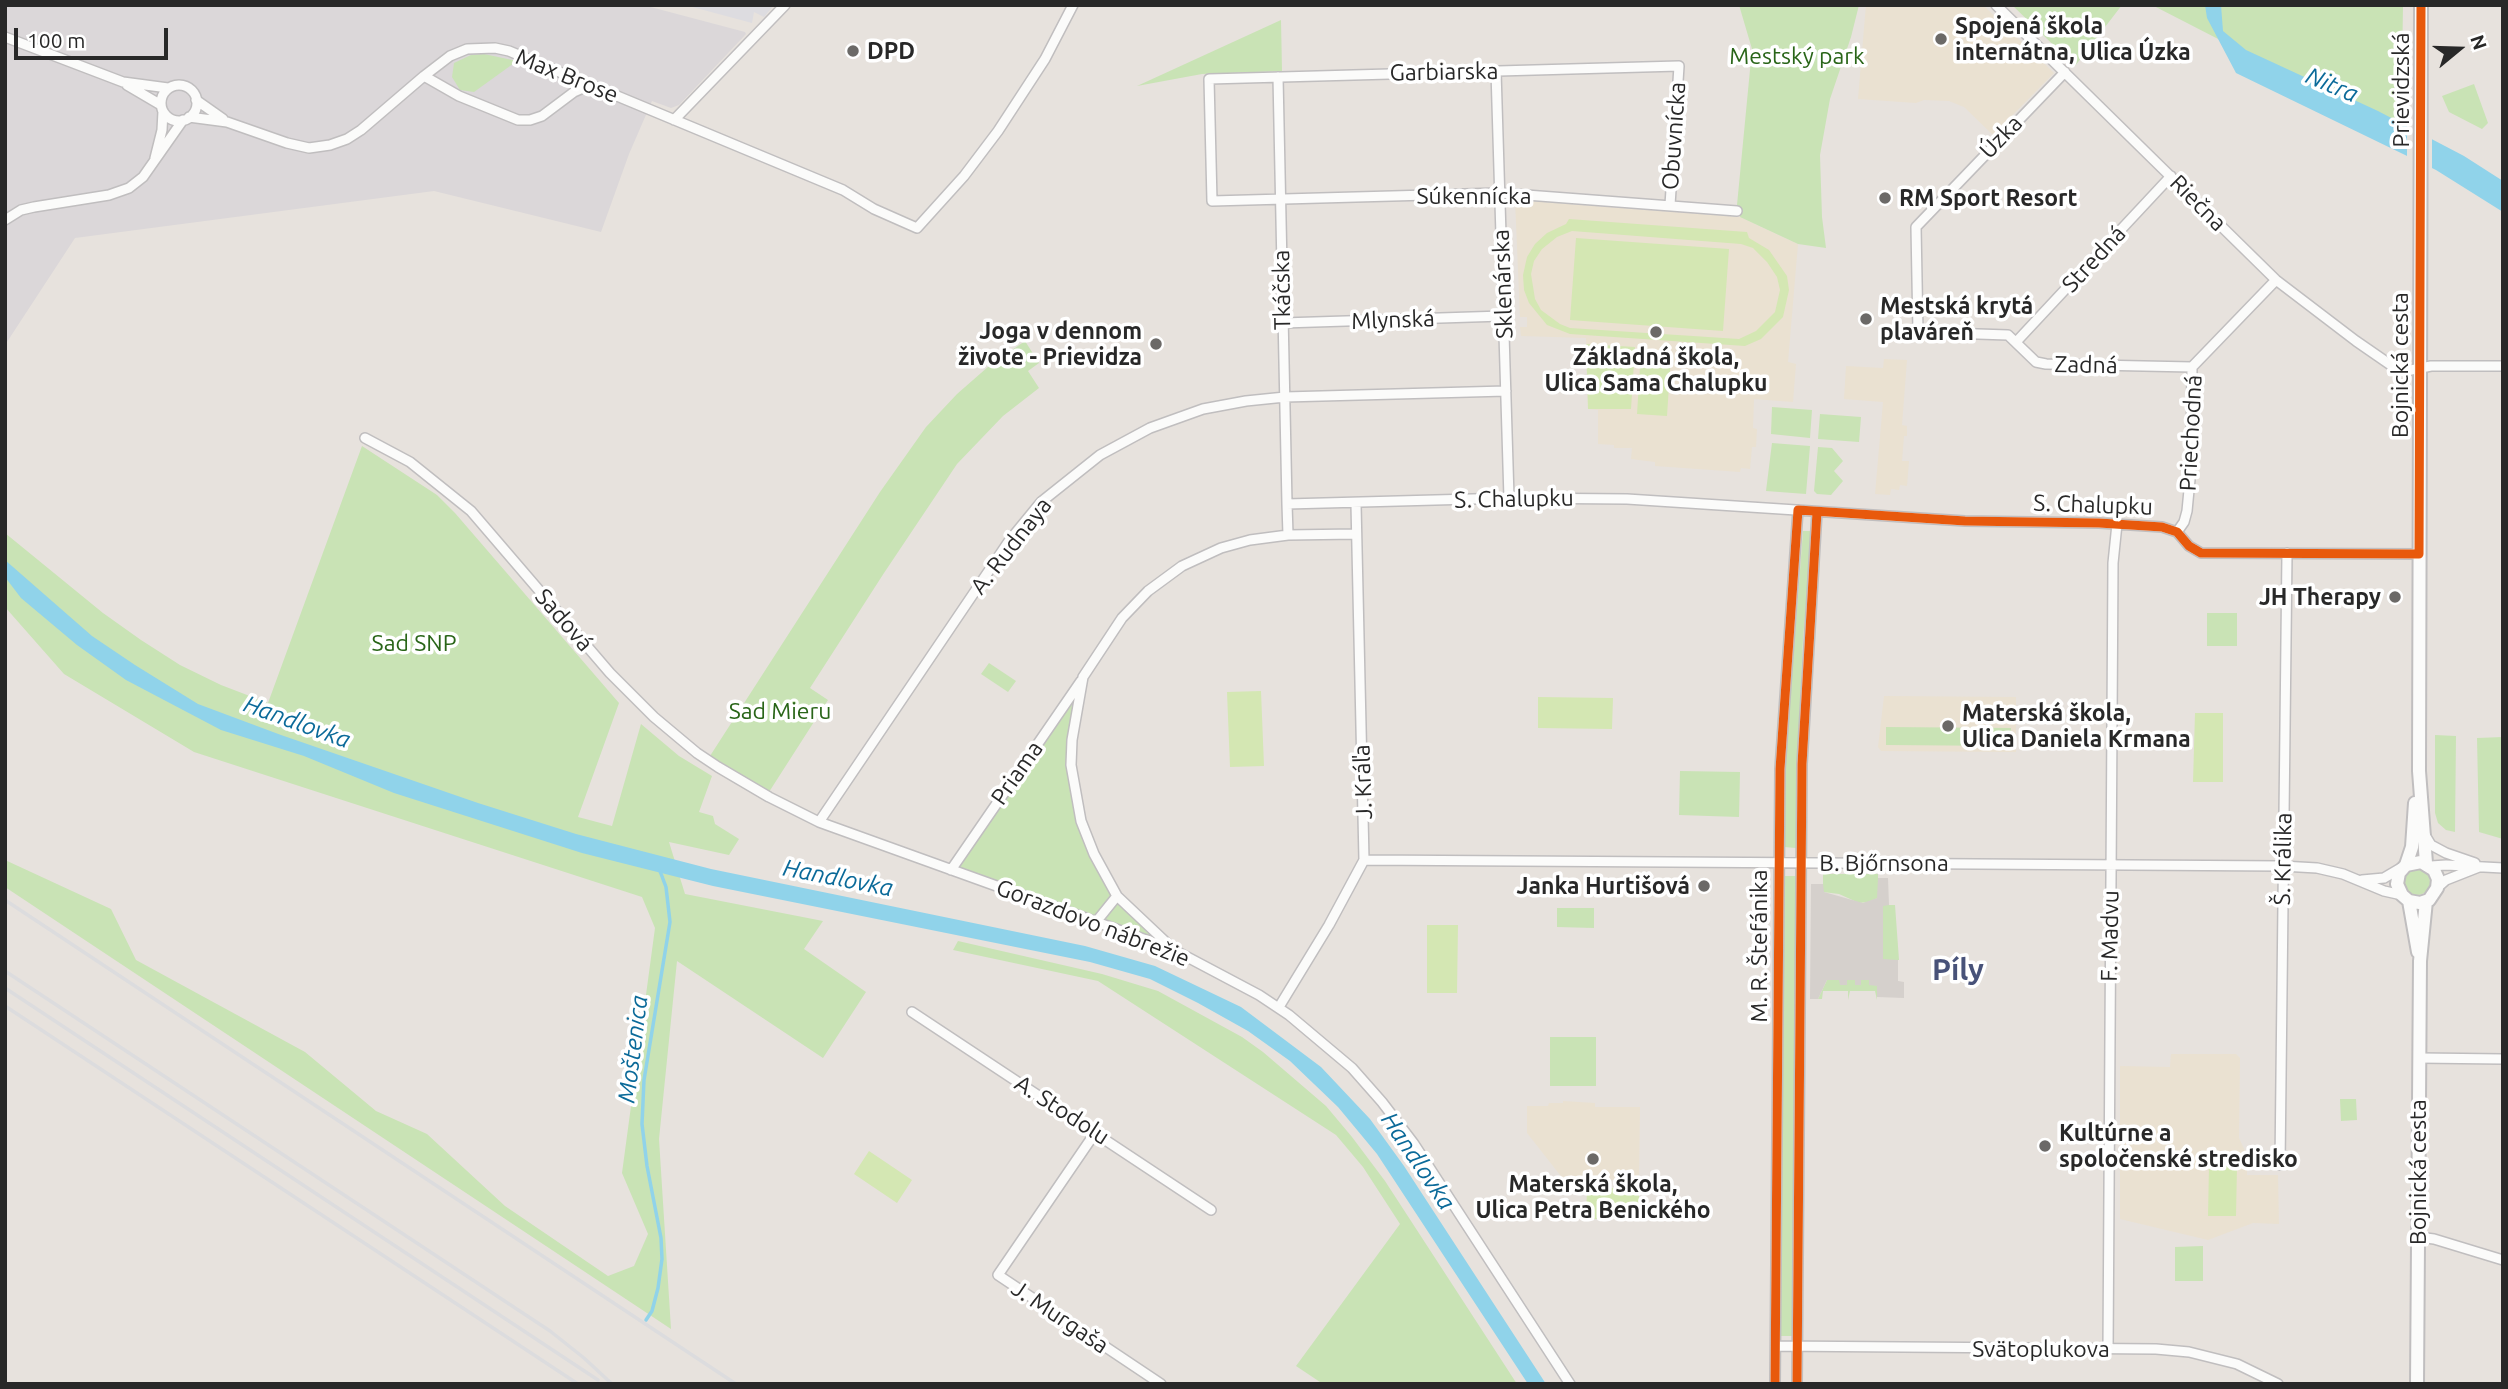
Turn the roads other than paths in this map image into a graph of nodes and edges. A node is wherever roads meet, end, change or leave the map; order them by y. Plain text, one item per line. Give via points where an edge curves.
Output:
1 (785, 5) edge
2 (1073, 5) edge
3 (1996, 5) edge
4 (2421, 5) edge
5 (5, 37) edge
6 (1679, 66) joint
7 (1496, 71) junction
8 (2065, 72) junction
9 (424, 76) junction
10 (1278, 77) junction
11 (123, 82) junction
12 (590, 85) junction
13 (168, 88) junction
14 (196, 100) junction
15 (162, 108) junction
16 (186, 119) junction
17 (674, 120) junction
18 (227, 122) junction
19 (154, 163) junction
20 (2419, 175) joint
21 (2171, 176) junction
22 (1500, 194) junction
23 (1280, 199) junction
24 (1212, 201) joint
25 (1670, 205) junction
26 (1737, 211) dead end
27 (5, 220) edge
28 (1917, 280) joint
29 (2276, 280) junction
30 (1503, 316) junction
31 (1283, 323) junction
32 (2017, 341) junction
33 (2503, 366) edge
34 (2192, 367) junction
35 (2419, 368) junction
36 (1506, 391) junction
37 (1285, 397) junction
38 (365, 438) dead end
39 (1509, 498) junction
40 (1287, 504) junction
41 (1356, 504) junction
42 (1798, 510) junction
43 (1817, 512) junction
44 (2118, 524) junction
45 (2177, 533) junction
46 (1356, 534) junction
47 (1288, 535) junction
48 (2287, 553) junction
49 (2419, 554) junction
50 (1083, 677) junction
51 (2419, 771) junction
52 (769, 797) joint
53 (819, 822) junction
54 (2424, 832) junction
55 (1364, 860) junction
56 (1779, 862) junction
57 (1802, 862) junction
58 (2112, 864) junction
59 (2429, 865) junction
60 (2282, 866) junction
61 (2404, 866) junction
62 (2483, 866) junction
63 (2503, 868) edge
64 (951, 870) junction
65 (2360, 880) junction
66 (2437, 888) junction
67 (1117, 897) junction
68 (2405, 898) junction
69 (2426, 901) junction
70 (1096, 922) junction
71 (1174, 950) junction
72 (2420, 961) junction
73 (1279, 1007) junction
74 (912, 1012) dead end
75 (2419, 1058) junction
76 (2503, 1059) edge
77 (1095, 1133) junction
78 (2280, 1165) dead end
79 (1211, 1210) dead end
80 (2418, 1237) junction
81 (2503, 1260) edge
82 (1776, 1346) junction
83 (1797, 1347) junction
84 (2108, 1349) junction
85 (1161, 1384) edge
86 (1570, 1384) edge
87 (1775, 1384) edge
88 (1797, 1384) edge
89 (2278, 1384) edge
90 (2417, 1384) edge

1 - 17 street
2 - 17 street, Max Brose via 1045,59 998,131 917,228 843,190
3 - 8 street, Riečna
4 - 20 street, Prievidzská
5 - 11 street, Max Brose
6 - 7 street, Garbiarska
6 - 25 street, Obuvnícka
7 - 10 street, Garbiarska
7 - 22 street, Sklenárska
8 - 21 street, Riečna
8 - 28 street, Úzka via 1920,221 1916,227
9 - 12 street, Max Brose via 467,49 495,48
9 - 12 street via 518,120 542,116
9 - 18 street, Max Brose via 361,130 330,145 287,144
10 - 23 street, Tkáčska
10 - 24 street, Garbiarska via 1209,79
11 - 13 street, Max Brose
11 - 15 street, Max Brose
12 - 17 street, Max Brose
13 - 14 street, Max Brose via 187,87
13 - 15 street
14 - 16 street via 195,110
14 - 18 street, Max Brose
15 - 16 street, Max Brose via 170,118
15 - 19 street
16 - 18 street, Max Brose
16 - 19 street
19 - 27 street via 129,188 34,206
20 - 35 street, Bojnická cesta
21 - 29 street, Riečna
21 - 32 street, Stredná
22 - 23 street, Súkennícka
22 - 25 street, Súkennícka
22 - 30 street, Sklenárska
23 - 24 street, Súkennícka
23 - 31 street, Tkáčska
25 - 26 street, Súkennícka
28 - 32 street, Zadná via 1918,332 2008,335
29 - 34 street, Priechodná
29 - 35 street, Riečna via 2398,370
30 - 31 street, Mlynská
30 - 36 street, Sklenárska
31 - 37 street, Tkáčska
32 - 34 street, Zadná via 2036,362 2046,364
33 - 35 street, Riečna
34 - 45 street, Priechodná via 2191,469 2187,511
35 - 49 street, Bojnická cesta
36 - 37 street, A. Rudnaya
36 - 39 street, Sklenárska
37 - 40 street, Tkáčska
37 - 53 street, A. Rudnaya via 1203,409 1150,428 1092,460 1041,502 992,563
38 - 52 street, Sadová via 410,462 471,511 561,619 654,716 697,753
39 - 41 street, S. Chalupku
39 - 42 street, S. Chalupku via 1627,499
40 - 41 street, S. Chalupku
40 - 47 street
41 - 46 street
42 - 43 street, S. Chalupku
42 - 56 street, M. R. Štefánika via 1780,762
43 - 44 street, S. Chalupku
43 - 57 street, M. R. Štefánika via 1801,764
44 - 45 street, S. Chalupku via 2162,527
44 - 58 street, F. Madvu via 2113,564
45 - 48 street, S. Chalupku via 2201,553
46 - 47 street
46 - 55 street, J. Kráľa
47 - 50 street, Priama via 1232,544 1182,566 1122,618
48 - 49 street, S. Chalupku
48 - 60 street, Š. Králika
49 - 51 street, Bojnická cesta
50 - 64 street, Priama
50 - 67 street via 1072,740 1074,786 1081,821
51 - 54 street, Bojnická cesta
51 - 61 street, Bojnická cesta via 2413,838
52 - 53 street, Gorazdovo nábrežie
53 - 64 street, Gorazdovo nábrežie
54 - 59 street, Bojnická cesta
54 - 62 street via 2431,845
55 - 56 street, B. Bjőrnsona
55 - 73 street, J. Kráľa
56 - 57 street, B. Bjőrnsona
56 - 82 street, M. R. Štefánika
57 - 58 street, B. Bjőrnsona
57 - 83 street, M. R. Štefánika
58 - 60 street, B. Bjőrnsona
58 - 84 street, F. Madvu
59 - 61 street via 2416,861
59 - 62 street
59 - 66 street, Bojnická cesta via 2438,879
60 - 65 street, B. Bjőrnsona via 2316,868
60 - 78 street, Š. Králika
61 - 65 street, B. Bjőrnsona via 2384,878
61 - 68 street, Bojnická cesta via 2397,880
62 - 63 street
62 - 66 street
64 - 70 street, Gorazdovo nábrežie
65 - 68 street, B. Bjőrnsona
66 - 69 street
67 - 70 street
67 - 71 street
68 - 69 street
68 - 72 street, Bojnická cesta
69 - 72 street, Bojnická cesta
70 - 71 street, Gorazdovo nábrežie
71 - 73 street, Gorazdovo nábrežie
72 - 75 street, Bojnická cesta
73 - 86 street, Gorazdovo nábrežie via 1344,1061 1382,1102
74 - 77 street, A. Stodolu
75 - 76 street
75 - 80 street, Bojnická cesta
77 - 79 street, A. Stodolu
77 - 85 street, J. Murgaša via 998,1275
80 - 81 street
80 - 90 street, Bojnická cesta
82 - 83 street
82 - 87 street, M. R. Štefánika
83 - 84 street, Svätoplukova
83 - 88 street, M. R. Štefánika
84 - 89 street, Svätoplukova via 2189,1352 2237,1364

